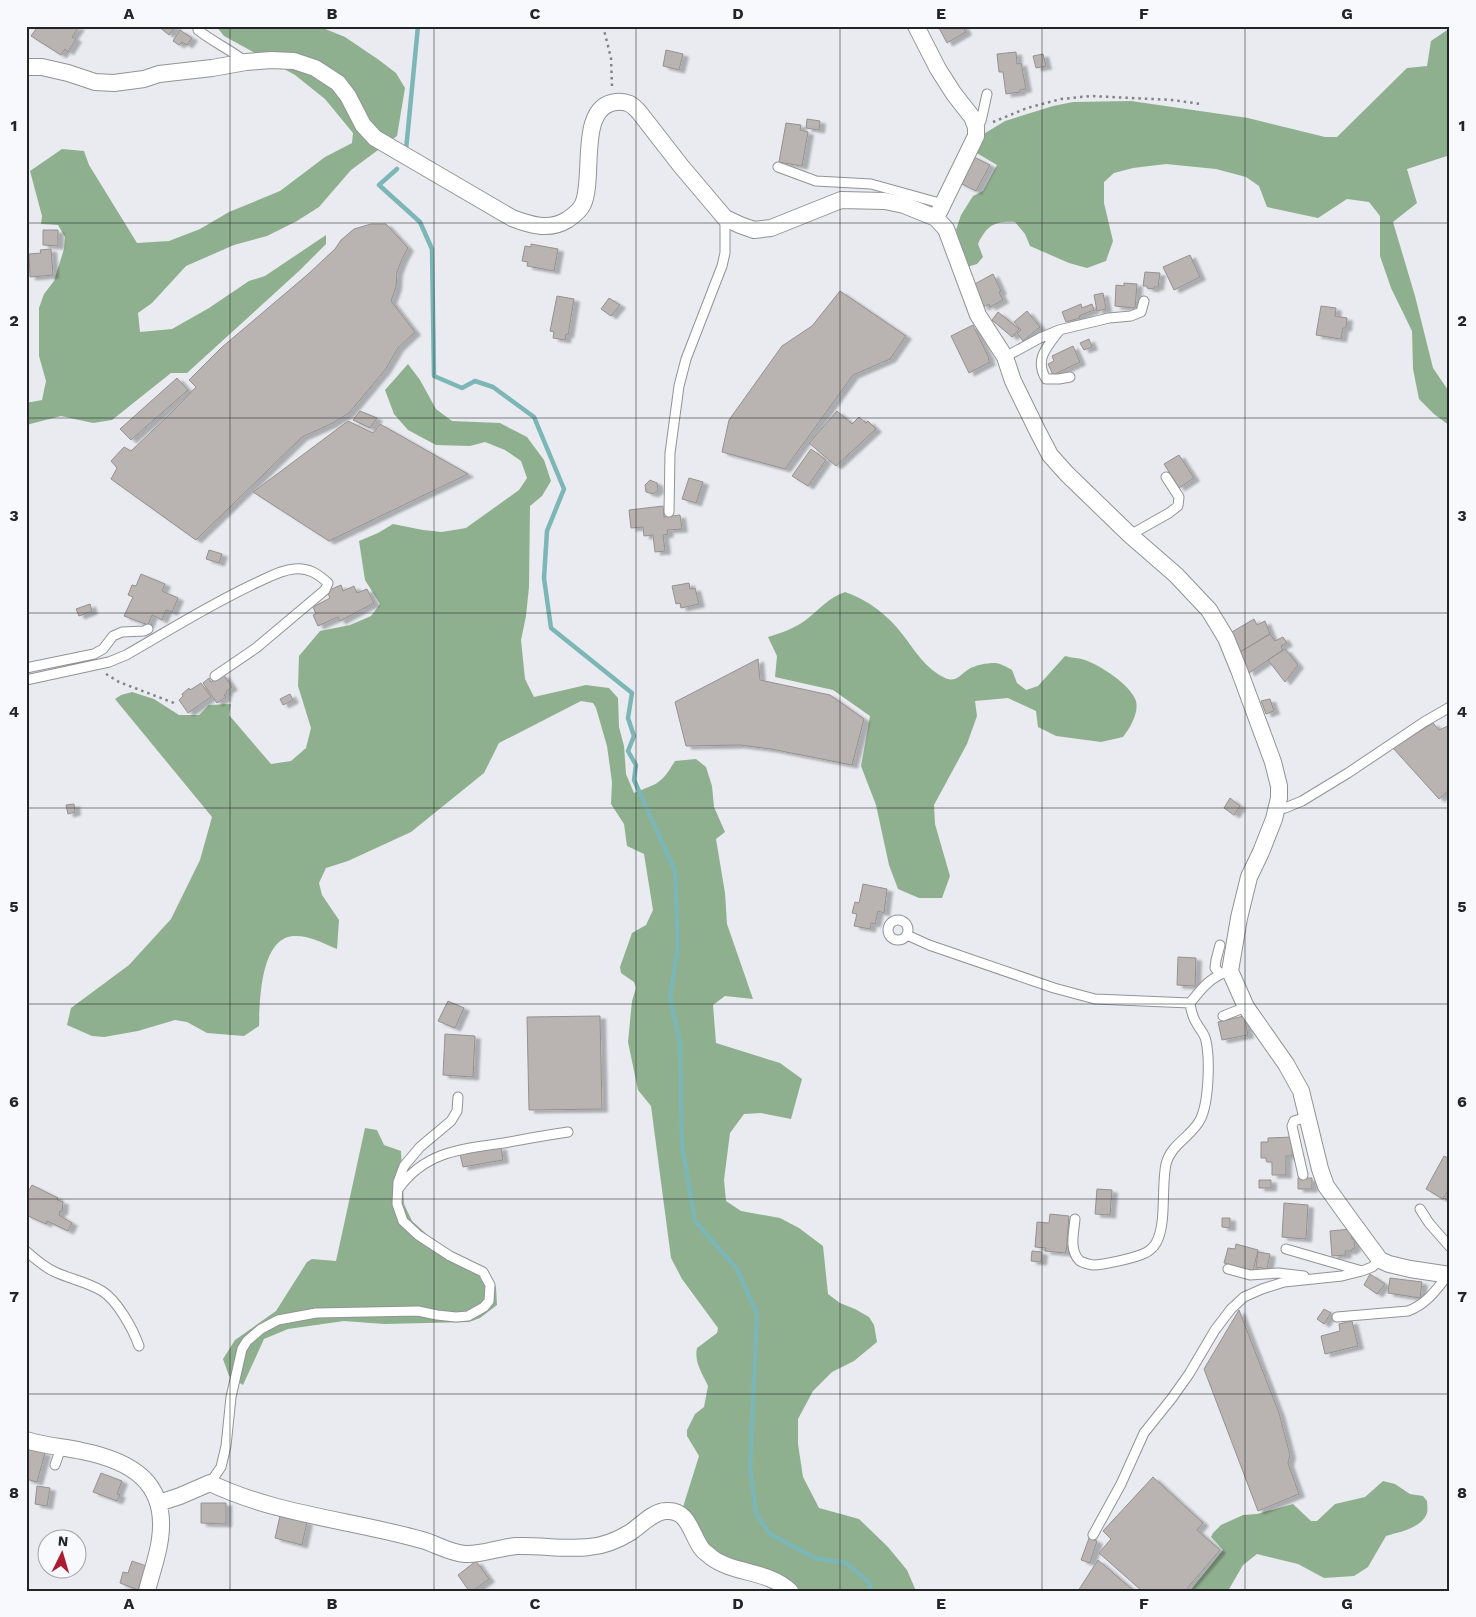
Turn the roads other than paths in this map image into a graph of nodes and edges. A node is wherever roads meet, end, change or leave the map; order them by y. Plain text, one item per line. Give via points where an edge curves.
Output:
1 (916, 26) edge
2 (198, 30) dead end
3 (246, 62) junction
4 (26, 67) edge
5 (987, 94) dead end
6 (976, 129) junction
7 (778, 167) dead end
8 (939, 211) junction
9 (725, 218) junction
10 (1144, 301) dead end
11 (1059, 330) junction
12 (1006, 357) junction
13 (1070, 377) dead end
14 (1166, 477) dead end
15 (670, 512) dead end
16 (1130, 535) junction
17 (148, 629) dead end
18 (26, 668) edge
19 (214, 676) dead end
20 (26, 680) edge
21 (1450, 707) edge
22 (1276, 809) junction
23 (907, 935) dead end
24 (1220, 945) dead end
25 (1225, 972) junction
26 (1190, 1003) junction
27 (1246, 1007) junction
28 (1223, 1016) dead end
29 (458, 1097) dead end
30 (1307, 1117) junction
31 (568, 1132) dead end
32 (1303, 1175) dead end
33 (398, 1190) junction
34 (1420, 1209) dead end
35 (1075, 1219) dead end
36 (1450, 1247) edge
37 (1286, 1249) dead end
38 (26, 1251) edge
39 (1380, 1260) junction
40 (1228, 1269) dead end
41 (1362, 1271) junction
42 (1449, 1275) edge
43 (1311, 1278) junction
44 (1338, 1317) dead end
45 (139, 1346) dead end
46 (26, 1440) edge
47 (60, 1448) junction
48 (55, 1465) dead end
49 (210, 1483) junction
50 (159, 1502) junction
51 (1094, 1535) dead end
52 (146, 1591) edge
53 (790, 1591) edge

1 - 6 street via 938,68 972,117
2 - 3 lane
3 - 4 street via 114,83 95,82 42,67
3 - 9 street via 294,60 315,68 338,82 363,125 375,138 531,226 550,227 563,222 582,206 588,191 592,126 599,111 611,103 632,104
5 - 6 lane
6 - 8 street via 976,136
7 - 8 lane via 816,181 871,184
8 - 9 street via 884,201 841,200 771,228 754,230
8 - 12 street via 978,315
9 - 15 lane via 722,266 686,359 679,386 670,453
10 - 11 lane via 1141,312 1131,316
11 - 12 lane
11 - 13 lane via 1041,358 1042,372 1046,379
12 - 16 street via 1013,381 1050,455
14 - 16 lane via 1179,497 1178,506
16 - 22 street via 1164,563 1209,610 1226,638 1273,762 1279,786
17 - 18 lane via 113,636 103,649 94,654
19 - 20 lane via 263,643 328,583 308,570 279,572 110,662
21 - 22 lane via 1302,802
22 - 25 street via 1262,852 1249,877
23 - 26 lane via 1054,988 1095,999
24 - 25 lane via 1215,968
25 - 26 lane via 1209,980
25 - 27 street
26 - 35 lane via 1191,1012 1206,1040 1208,1075 1205,1102 1200,1120 1179,1142 1166,1164 1162,1221 1155,1244 1136,1256 1099,1264 1084,1263 1077,1259 1073,1246
27 - 28 lane
27 - 30 street via 1301,1091
29 - 33 lane via 457,1111 451,1121 420,1147 404,1166
30 - 32 lane via 1294,1121 1292,1126
30 - 39 street via 1326,1186
31 - 33 lane via 446,1152 417,1168
33 - 49 lane via 397,1204 403,1220 418,1236 483,1272 490,1285 489,1302 468,1316 418,1311 316,1313 278,1320 261,1329 242,1349 221,1466
34 - 36 lane
37 - 41 lane
38 - 45 lane via 54,1271 104,1292 130,1326
39 - 41 lane
39 - 42 street
40 - 43 lane via 1250,1275 1278,1273
41 - 43 lane
42 - 44 lane via 1419,1308 1408,1312
43 - 51 lane via 1262,1288 1244,1297 1231,1309 1190,1374 1144,1433
46 - 47 street
47 - 48 lane
47 - 50 street via 104,1456 123,1464 138,1473 152,1488
49 - 50 street
49 - 53 street via 270,1505 423,1540 463,1554 527,1545 590,1547 617,1540 666,1510 678,1512 688,1520 703,1550 716,1560 759,1574
50 - 52 street via 160,1540

